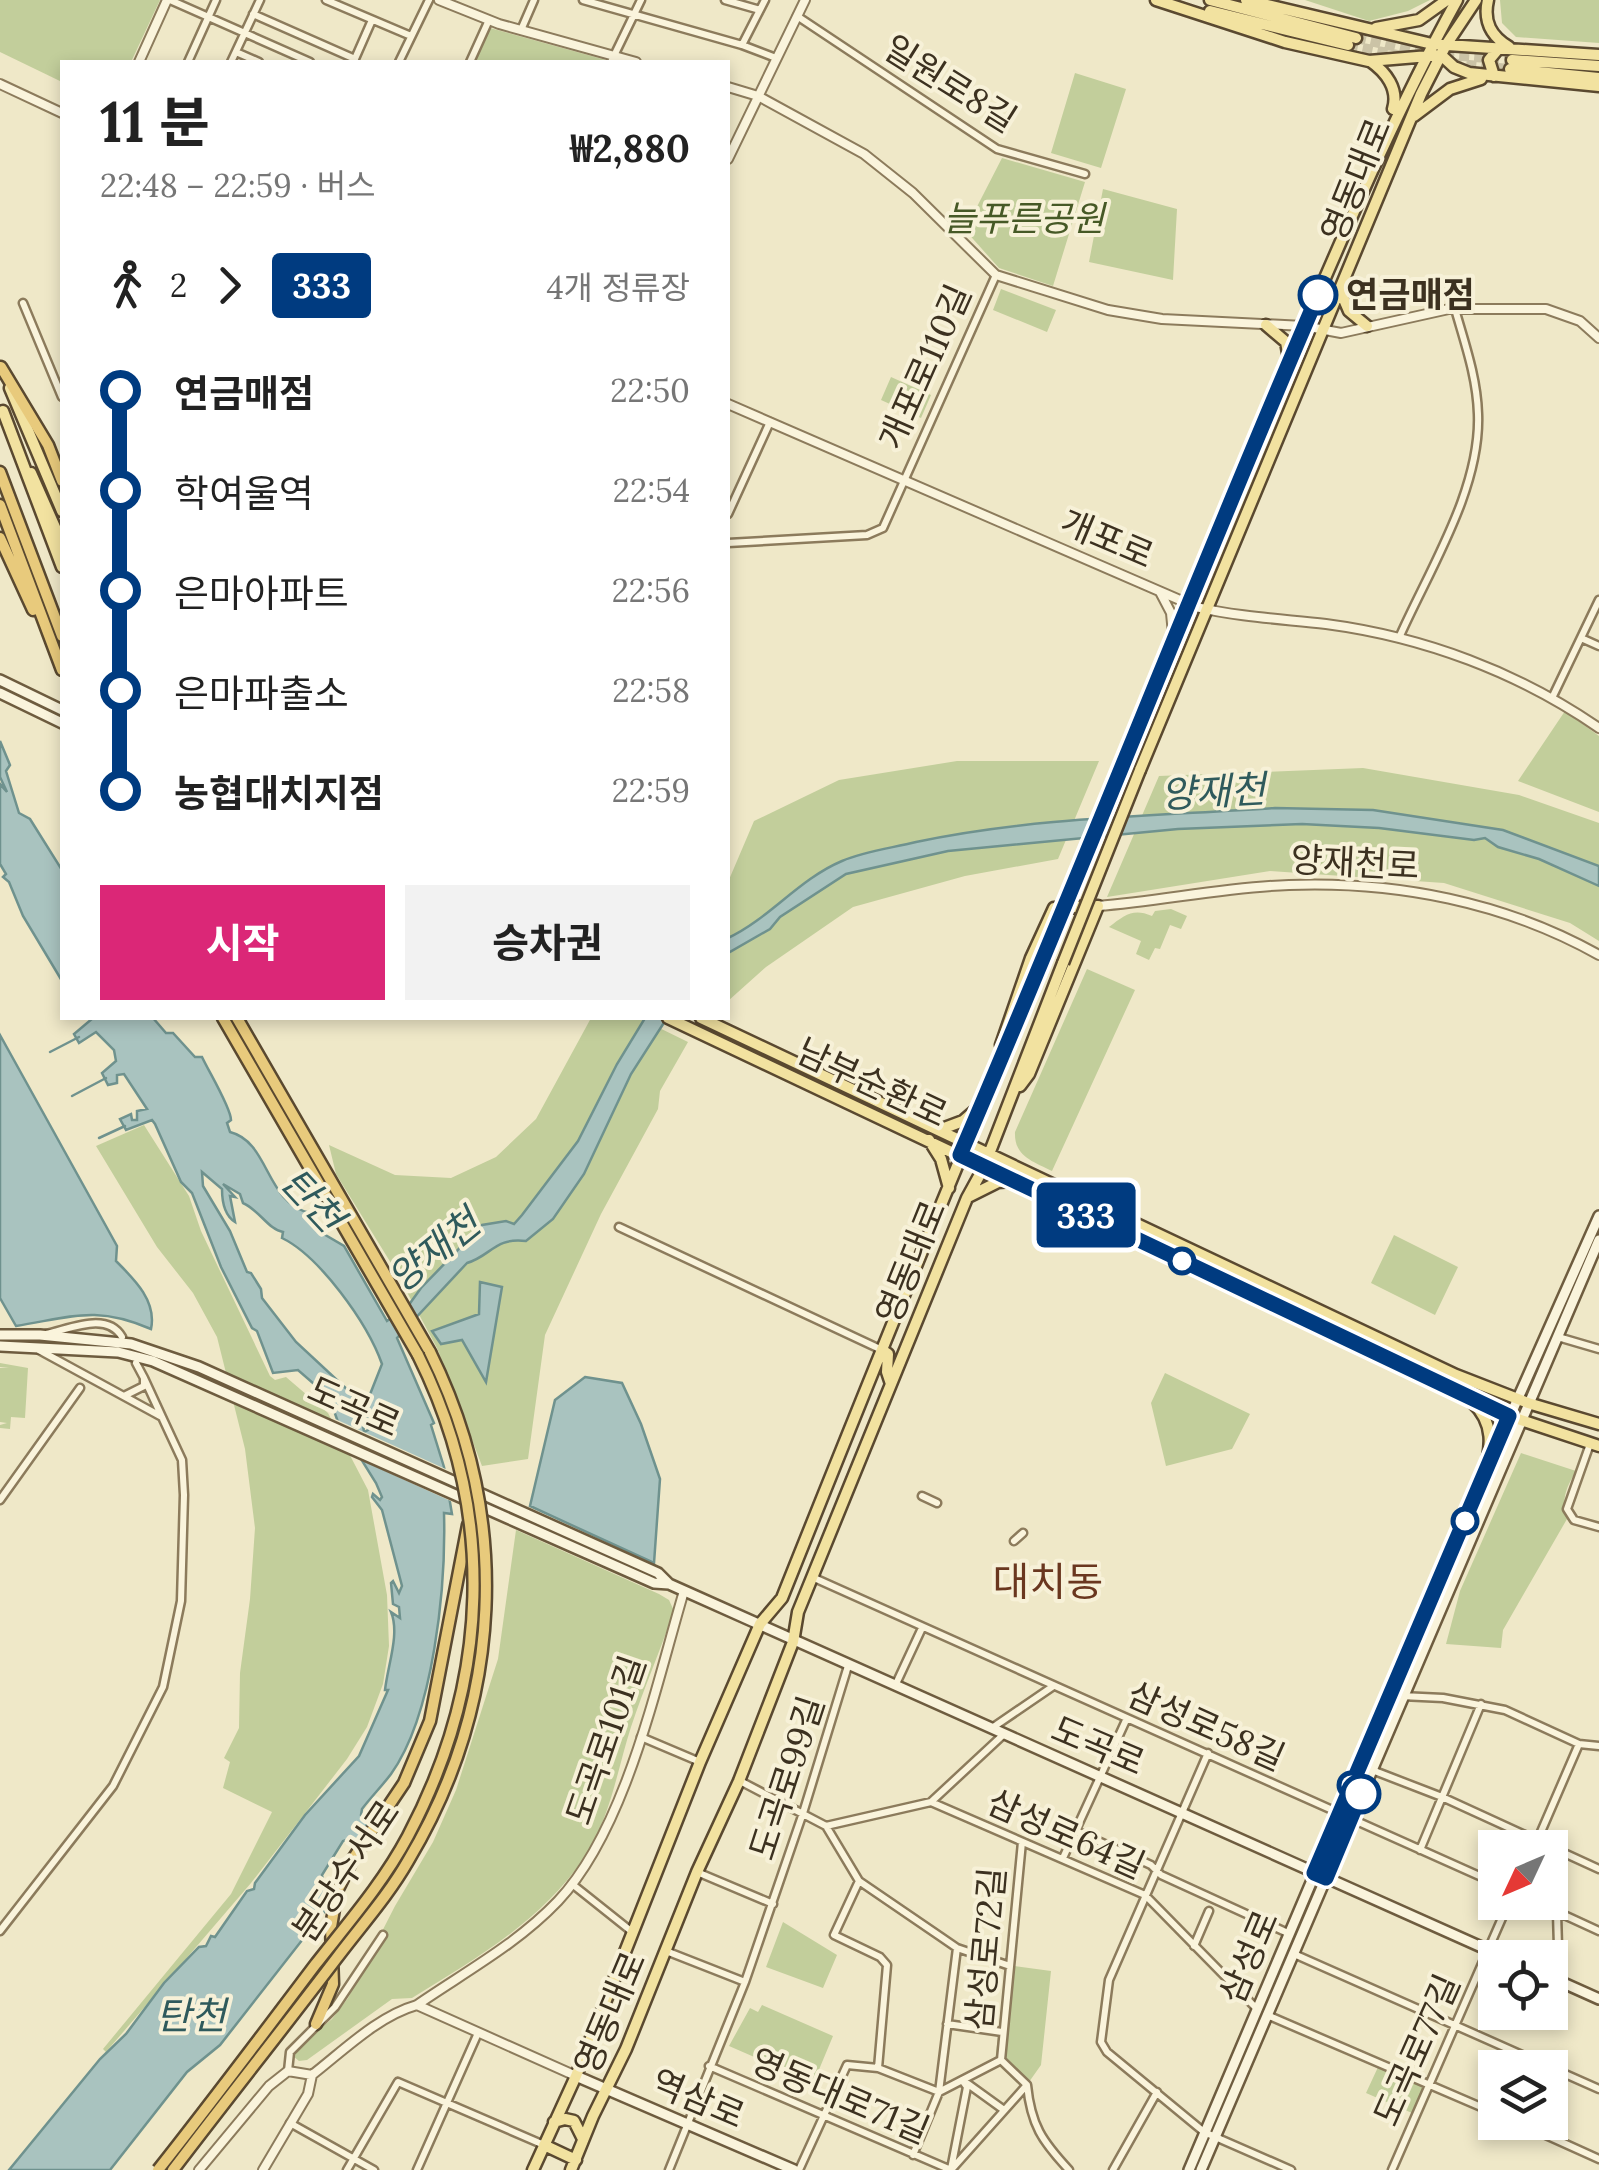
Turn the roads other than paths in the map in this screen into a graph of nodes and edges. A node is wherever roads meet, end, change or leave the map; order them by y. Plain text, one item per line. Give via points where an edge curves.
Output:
1 (169, 0) edge
2 (216, 0) edge
3 (260, 0) edge
4 (327, 0) edge
5 (429, 0) edge
6 (439, 0) edge
7 (534, 0) edge
8 (583, 0) edge
9 (641, 0) edge
10 (725, 0) edge
11 (765, 0) edge
12 (805, 0) edge
13 (1156, 0) edge
14 (1170, 0) edge
15 (1210, 0) edge
16 (1246, 0) edge
17 (1447, 0) edge
18 (1456, 0) edge
19 (1476, 0) edge
20 (1488, 0) edge
21 (596, 2) edge
22 (760, 10) junction
23 (253, 14) junction
24 (634, 14) junction
25 (797, 16) junction
26 (208, 17) junction
27 (372, 20) junction
28 (489, 20) junction
29 (1374, 28) junction
30 (520, 30) junction
31 (244, 33) junction
32 (411, 36) junction
33 (1432, 44) junction
34 (742, 45) junction
35 (1444, 50) junction
36 (236, 52) junction
37 (1425, 54) junction
38 (1599, 55) edge
39 (776, 58) junction
40 (140, 60) edge
41 (189, 60) edge
42 (232, 60) edge
43 (254, 60) edge
44 (305, 60) edge
45 (352, 60) edge
46 (354, 60) edge
47 (400, 60) edge
48 (471, 60) edge
49 (612, 60) edge
50 (1369, 61) junction
51 (1507, 61) junction
52 (1599, 66) edge
53 (1494, 76) junction
54 (1599, 78) edge
55 (0, 84) edge
56 (1599, 86) edge
57 (730, 89) edge
58 (758, 96) junction
59 (60, 112) edge
60 (1411, 118) junction
61 (1384, 138) junction
62 (730, 155) edge
63 (1085, 174) dead end
64 (996, 275) junction
65 (1340, 290) junction
66 (23, 304) dead end
67 (1455, 309) junction
68 (1266, 324) junction
69 (1368, 326) junction
70 (1314, 328) junction
71 (1599, 338) edge
72 (1289, 362) junction
73 (1, 365) edge
74 (60, 392) edge
75 (730, 405) edge
76 (2, 408) edge
77 (770, 422) junction
78 (0, 472) edge
79 (60, 476) edge
80 (904, 481) junction
81 (0, 505) edge
82 (60, 506) edge
83 (730, 510) edge
84 (0, 538) edge
85 (60, 539) edge
86 (730, 542) edge
87 (60, 562) edge
88 (1160, 592) junction
89 (1599, 600) edge
90 (1187, 604) junction
91 (1206, 609) junction
92 (60, 631) edge
93 (1400, 638) junction
94 (1581, 638) junction
95 (1172, 639) junction
96 (1599, 646) edge
97 (60, 664) edge
98 (60, 665) edge
99 (0, 680) edge
100 (0, 693) edge
101 (1553, 696) junction
102 (60, 709) edge
103 (60, 723) edge
104 (1599, 728) edge
105 (1098, 906) junction
106 (1599, 955) edge
107 (224, 1020) edge
108 (238, 1020) edge
109 (672, 1020) edge
110 (705, 1020) edge
111 (990, 1085) junction
112 (1010, 1099) junction
113 (983, 1104) junction
114 (939, 1130) junction
115 (928, 1140) junction
116 (966, 1142) junction
117 (988, 1152) junction
118 (960, 1155) junction
119 (984, 1167) junction
120 (1014, 1181) junction
121 (950, 1190) junction
122 (967, 1198) junction
123 (1599, 1216) edge
124 (619, 1227) dead end
125 (1599, 1240) edge
126 (0, 1324) edge
127 (3, 1335) edge
128 (40, 1335) junction
129 (122, 1337) dead end
130 (1558, 1337) junction
131 (5, 1346) edge
132 (34, 1346) junction
133 (1599, 1349) edge
134 (882, 1350) junction
135 (136, 1363) dead end
136 (74, 1372) junction
137 (144, 1378) junction
138 (96, 1382) junction
139 (891, 1384) junction
140 (80, 1388) junction
141 (1463, 1395) junction
142 (124, 1396) junction
143 (1522, 1401) junction
144 (162, 1417) junction
145 (1515, 1418) junction
146 (1599, 1424) edge
147 (1595, 1445) edge
148 (1484, 1476) junction
149 (922, 1496) dead end
150 (0, 1500) edge
151 (936, 1503) dead end
152 (469, 1520) junction
153 (1599, 1527) edge
154 (1024, 1533) dead end
155 (1014, 1542) dead end
156 (812, 1578) junction
157 (669, 1584) junction
158 (684, 1591) junction
159 (760, 1624) junction
160 (922, 1628) junction
161 (793, 1642) junction
162 (848, 1666) junction
163 (1053, 1686) junction
164 (895, 1687) junction
165 (1397, 1694) junction
166 (1481, 1704) junction
167 (1128, 1718) junction
168 (990, 1729) junction
169 (1002, 1735) junction
170 (640, 1736) junction
171 (1579, 1744) junction
172 (1599, 1746) edge
173 (1208, 1754) junction
174 (700, 1762) junction
175 (1371, 1769) junction
176 (1101, 1777) junction
177 (738, 1781) junction
178 (1442, 1797) junction
179 (931, 1802) junction
180 (1182, 1812) junction
181 (804, 1813) junction
182 (1339, 1814) junction
183 (1350, 1818) junction
184 (826, 1826) junction
185 (1507, 1830) edge
186 (1541, 1830) edge
187 (1076, 1831) junction
188 (1022, 1842) junction
189 (1420, 1850) junction
190 (1568, 1857) edge
191 (1063, 1858) junction
192 (1599, 1869) edge
193 (1156, 1870) junction
194 (697, 1872) junction
195 (1314, 1873) junction
196 (1478, 1876) edge
197 (1326, 1878) junction
198 (859, 1881) junction
199 (572, 1884) junction
200 (1145, 1895) junction
201 (773, 1904) junction
202 (1210, 1912) dead end
203 (1568, 1917) edge
204 (0, 1931) edge
205 (631, 1931) junction
206 (1599, 1931) edge
207 (1290, 1934) junction
208 (383, 1935) dead end
209 (1478, 1945) edge
210 (1194, 1946) junction
211 (957, 1948) junction
212 (666, 1951) junction
213 (1292, 1953) junction
214 (1010, 1966) junction
215 (1478, 1972) edge
216 (746, 1982) junction
217 (1568, 1985) edge
218 (437, 1992) junction
219 (1599, 1999) edge
220 (416, 2005) junction
221 (1262, 2012) junction
222 (435, 2014) junction
223 (316, 2024) junction
224 (946, 2024) junction
225 (1455, 2025) junction
226 (1002, 2032) junction
227 (478, 2033) junction
228 (1001, 2060) junction
229 (710, 2066) junction
230 (878, 2068) junction
231 (288, 2071) junction
232 (312, 2076) junction
233 (576, 2076) junction
234 (962, 2080) junction
235 (1428, 2084) junction
236 (1027, 2085) junction
237 (1599, 2089) edge
238 (608, 2090) junction
239 (939, 2092) junction
240 (1157, 2092) junction
241 (448, 2103) junction
242 (1478, 2106) edge
243 (1004, 2110) junction
244 (823, 2115) junction
245 (554, 2122) junction
246 (290, 2123) junction
247 (688, 2125) junction
248 (1210, 2134) junction
249 (584, 2140) junction
250 (1557, 2140) edge
251 (544, 2146) junction
252 (913, 2155) junction
253 (1599, 2159) edge
254 (352, 2160) junction
255 (169, 2165) edge
256 (574, 2165) edge
257 (155, 2170) edge
258 (199, 2170) edge
259 (263, 2170) edge
260 (347, 2170) edge
261 (374, 2170) edge
262 (417, 2170) edge
263 (534, 2170) edge
264 (668, 2170) edge
265 (796, 2170) edge
266 (951, 2170) edge
267 (1070, 2170) edge
268 (1112, 2170) edge
269 (1188, 2170) edge
270 (1201, 2170) edge
271 (1290, 2170) edge
272 (1392, 2170) edge

1 - 26 street
1 - 40 street
2 - 26 street
3 - 23 street
4 - 27 street
5 - 32 street
6 - 28 street
7 - 30 street
8 - 21 street
9 - 24 street
10 - 22 street
11 - 22 street
12 - 25 street
13 - 50 main road
14 - 15 main road via 1352,42
16 - 29 main road
17 - 29 main road via 1419,20
18 - 33 main road, 영동대로
19 - 35 main road, 영동대로
20 - 51 main road via 1490,28
21 - 24 street
22 - 34 street
23 - 31 street
23 - 45 street
24 - 34 street
24 - 49 street
25 - 39 street
25 - 63 street, 일원로8길 via 997,148
26 - 31 street
26 - 41 street
27 - 32 street
27 - 46 street
28 - 30 street
28 - 48 street
29 - 33 main road
30 - 49 street
31 - 36 street
31 - 44 street
32 - 47 street
33 - 35 main road
33 - 37 main road, 영동대로
34 - 39 street
35 - 37 main road
35 - 51 main road
35 - 53 main road via 1454,67
35 - 60 main road, 영동대로
36 - 42 street
36 - 43 street
37 - 50 main road
37 - 61 main road, 영동대로
38 - 51 main road
39 - 58 street
50 - 61 main road via 1387,76 1394,94
51 - 52 main road
51 - 53 main road
51 - 53 main road via 1489,60
51 - 54 main road
51 - 56 main road
51 - 60 main road via 1455,86
55 - 59 street
57 - 58 street, 개포로110길
58 - 62 street
58 - 64 street, 개포로110길 via 864,154 914,193
60 - 65 main road, 영동대로
61 - 70 main road, 영동대로
64 - 68 street via 1108,310
64 - 80 street, 개포로110길
65 - 69 main road via 1349,311
65 - 70 main road, 영동대로
66 - 74 street
67 - 69 street
67 - 71 street via 1546,309 1580,321
67 - 93 street via 1474,375 1476,454 1461,506
68 - 70 street
68 - 72 main road via 1286,342
69 - 70 street via 1342,333
70 - 72 main road, 영동대로
70 - 91 main road, 영동대로
72 - 90 main road, 영동대로
73 - 79 highway
73 - 82 main road
75 - 77 street, 개포로
76 - 85 main road
76 - 87 main road
77 - 80 street, 개포로
77 - 83 street
78 - 92 highway
80 - 86 street, 개포로110길 via 883,528 867,535
80 - 88 street, 개포로
81 - 97 highway
84 - 98 highway
88 - 90 street, 개포로
88 - 95 street via 1173,619
89 - 94 street
90 - 91 street, 개포로
90 - 95 main road, 영동대로
91 - 93 street, 개포로
91 - 112 main road, 영동대로, bridge
93 - 101 street, 개포로
94 - 96 street
94 - 101 street
95 - 111 main road, 영동대로, bridge
99 - 102 main road
100 - 103 main road
101 - 104 street, 개포로
105 - 106 street, 양재천로 via 1286,885 1386,890 1488,908
105 - 111 main road via 1054,908 1008,1017
105 - 112 main road via 1029,1074
107 - 152 highway, 분당수서로, bridge via 428,1376 456,1453
108 - 255 highway, 분당수서로, bridge via 443,1380 479,1498 486,1621 464,1734 407,1864
109 - 115 main road, 남부순환로
110 - 114 main road, 남부순환로
111 - 113 main road, 영동대로
112 - 117 main road, 영동대로
113 - 114 main road
113 - 116 main road, 영동대로
114 - 116 main road, 남부순환로
115 - 118 main road, 남부순환로
115 - 121 main road
116 - 117 main road, 남부순환로
116 - 118 main road, 영동대로
117 - 119 main road, 영동대로
117 - 143 main road, 남부순환로
118 - 119 main road, 남부순환로
118 - 121 main road, 영동대로
119 - 120 main road, 남부순환로
119 - 122 main road, 영동대로
120 - 122 main road
120 - 141 main road, 남부순환로
121 - 134 main road, 영동대로
122 - 139 main road, 영동대로
123 - 143 main road, 삼성로
124 - 134 street
125 - 130 main road, 삼성로
126 - 127 street
127 - 128 main road, 도곡로
127 - 131 street
128 - 129 street via 102,1322
128 - 157 main road, 도곡로, bridge via 130,1344 199,1367 658,1573
130 - 133 street
130 - 143 main road, 삼성로
131 - 132 main road, 도곡로
132 - 136 street
132 - 157 main road, 도곡로, bridge via 118,1352 200,1380
134 - 139 main road
134 - 159 main road, 영동대로 via 782,1598
135 - 137 street
136 - 138 street
136 - 140 street
137 - 142 street via 144,1386
137 - 144 street
138 - 140 street
138 - 142 street
139 - 156 main road, 영동대로
140 - 150 street
141 - 145 main road, 남부순환로
141 - 148 main road via 1487,1420 1491,1444
142 - 144 street
143 - 145 main road, 삼성로
143 - 146 main road, 남부순환로
144 - 204 street via 182,1460 184,1495 182,1601 163,1687 113,1786
145 - 147 main road, 남부순환로
145 - 148 main road, 삼성로
145 - 165 main road, 삼성로
147 - 153 street via 1566,1509 1574,1520
148 - 165 main road, 삼성로
149 - 151 street
152 - 223 highway, bridge via 430,1721 404,1783 337,1891 332,1984
152 - 255 highway, 분당수서로, bridge via 473,1630 457,1712 428,1795 375,1888
154 - 155 street
156 - 160 street, 삼성로58길
156 - 161 main road, 영동대로
157 - 158 main road, 도곡로
158 - 159 main road, 도곡로
158 - 170 street, 도곡로101길
159 - 161 main road, 도곡로
159 - 174 main road, 영동대로
160 - 163 street, 삼성로58길
160 - 164 street
161 - 162 main road, 도곡로
161 - 177 main road, 영동대로
162 - 164 main road, 도곡로
162 - 181 street, 도곡로99길
163 - 167 street, 삼성로58길
163 - 168 street
164 - 168 main road, 도곡로
165 - 166 street
165 - 175 main road, 삼성로
165 - 182 main road, 삼성로
166 - 171 street
166 - 178 street
167 - 173 street, 삼성로58길
167 - 176 street
168 - 169 main road, 도곡로
169 - 176 main road, 도곡로
169 - 179 street
170 - 174 street
170 - 199 street, 도곡로101길 via 600,1844
171 - 172 street
171 - 186 street
173 - 180 street
173 - 182 street, 삼성로58길
174 - 205 main road, 영동대로
175 - 178 street
175 - 183 main road, 삼성로
176 - 180 main road, 도곡로
176 - 187 street
177 - 181 street
177 - 194 main road, 영동대로
178 - 185 street
178 - 189 street
179 - 184 street
179 - 188 street, 삼성로64길
180 - 193 street
180 - 195 main road, 도곡로
181 - 184 street
181 - 201 street, 도곡로99길
182 - 195 main road, 삼성로
183 - 189 street
183 - 197 main road, 삼성로
184 - 198 street
187 - 191 street
187 - 193 street
188 - 191 street, 삼성로64길
188 - 214 street, 삼성로72길
189 - 196 street
190 - 192 street
191 - 200 street, 삼성로64길
193 - 200 street
193 - 207 street
194 - 201 street
194 - 212 main road, 영동대로
195 - 197 main road, 도곡로
195 - 207 main road, 삼성로
197 - 209 main road, 도곡로
197 - 213 main road, 삼성로
198 - 211 street
198 - 230 street via 834,1934 887,1965
199 - 205 street, 영동대로
199 - 218 street, 도곡로101길 via 528,1929
200 - 210 street, 삼성로64길
200 - 240 street via 1109,1980 1102,2047
201 - 216 street, 도곡로99길
202 - 210 street
203 - 206 street
205 - 233 main road, 영동대로
207 - 221 main road, 삼성로
208 - 223 street
210 - 221 street, 삼성로64길
211 - 214 street
211 - 224 street
212 - 216 street
212 - 238 main road, 영동대로
213 - 221 main road, 삼성로
213 - 225 street
214 - 226 street, 삼성로72길
215 - 225 street, 도곡로77길
216 - 229 street, 도곡로99길
217 - 219 main road
218 - 220 street, 도곡로101길
218 - 222 street
220 - 222 street, 역삼로
220 - 232 street, 도곡로101길 via 376,2026
221 - 235 street
221 - 248 main road, 삼성로
222 - 227 street, 역삼로
223 - 231 street via 290,2052
224 - 226 street
224 - 239 street
225 - 235 street, 도곡로77길
225 - 237 street
226 - 228 street, 삼성로72길
227 - 233 street, 역삼로
227 - 241 street
228 - 234 street, 삼성로72길
228 - 236 street, 삼성로72길
229 - 244 street, 영동대로71길
229 - 247 street, 도곡로99길
230 - 239 street
230 - 244 street via 843,2068
231 - 232 street
231 - 258 street
232 - 246 street
233 - 238 main road, 역삼로
233 - 245 main road, 영동대로
234 - 239 street, 삼성로72길
234 - 243 street
234 - 266 street via 967,2086
235 - 242 street
235 - 272 street, 도곡로77길
236 - 243 street
236 - 267 street via 1042,2141
238 - 247 main road, 역삼로
238 - 249 main road, 영동대로
239 - 252 street
240 - 248 street
240 - 268 street
241 - 251 street
241 - 254 street via 398,2082
241 - 262 street
243 - 266 street
244 - 252 street, 영동대로71길
244 - 265 street
245 - 249 main road via 574,2121
245 - 251 main road, 영동대로
246 - 254 street
246 - 259 street
247 - 264 street, 도곡로99길
247 - 265 main road, 역삼로
248 - 269 main road, 삼성로
248 - 270 main road, 삼성로
248 - 271 street
249 - 256 main road, 영동대로
250 - 253 street
251 - 256 main road
251 - 263 main road, 영동대로
252 - 266 street, 영동대로71길
254 - 260 street
254 - 261 street
255 - 257 highway, 분당수서로, bridge

